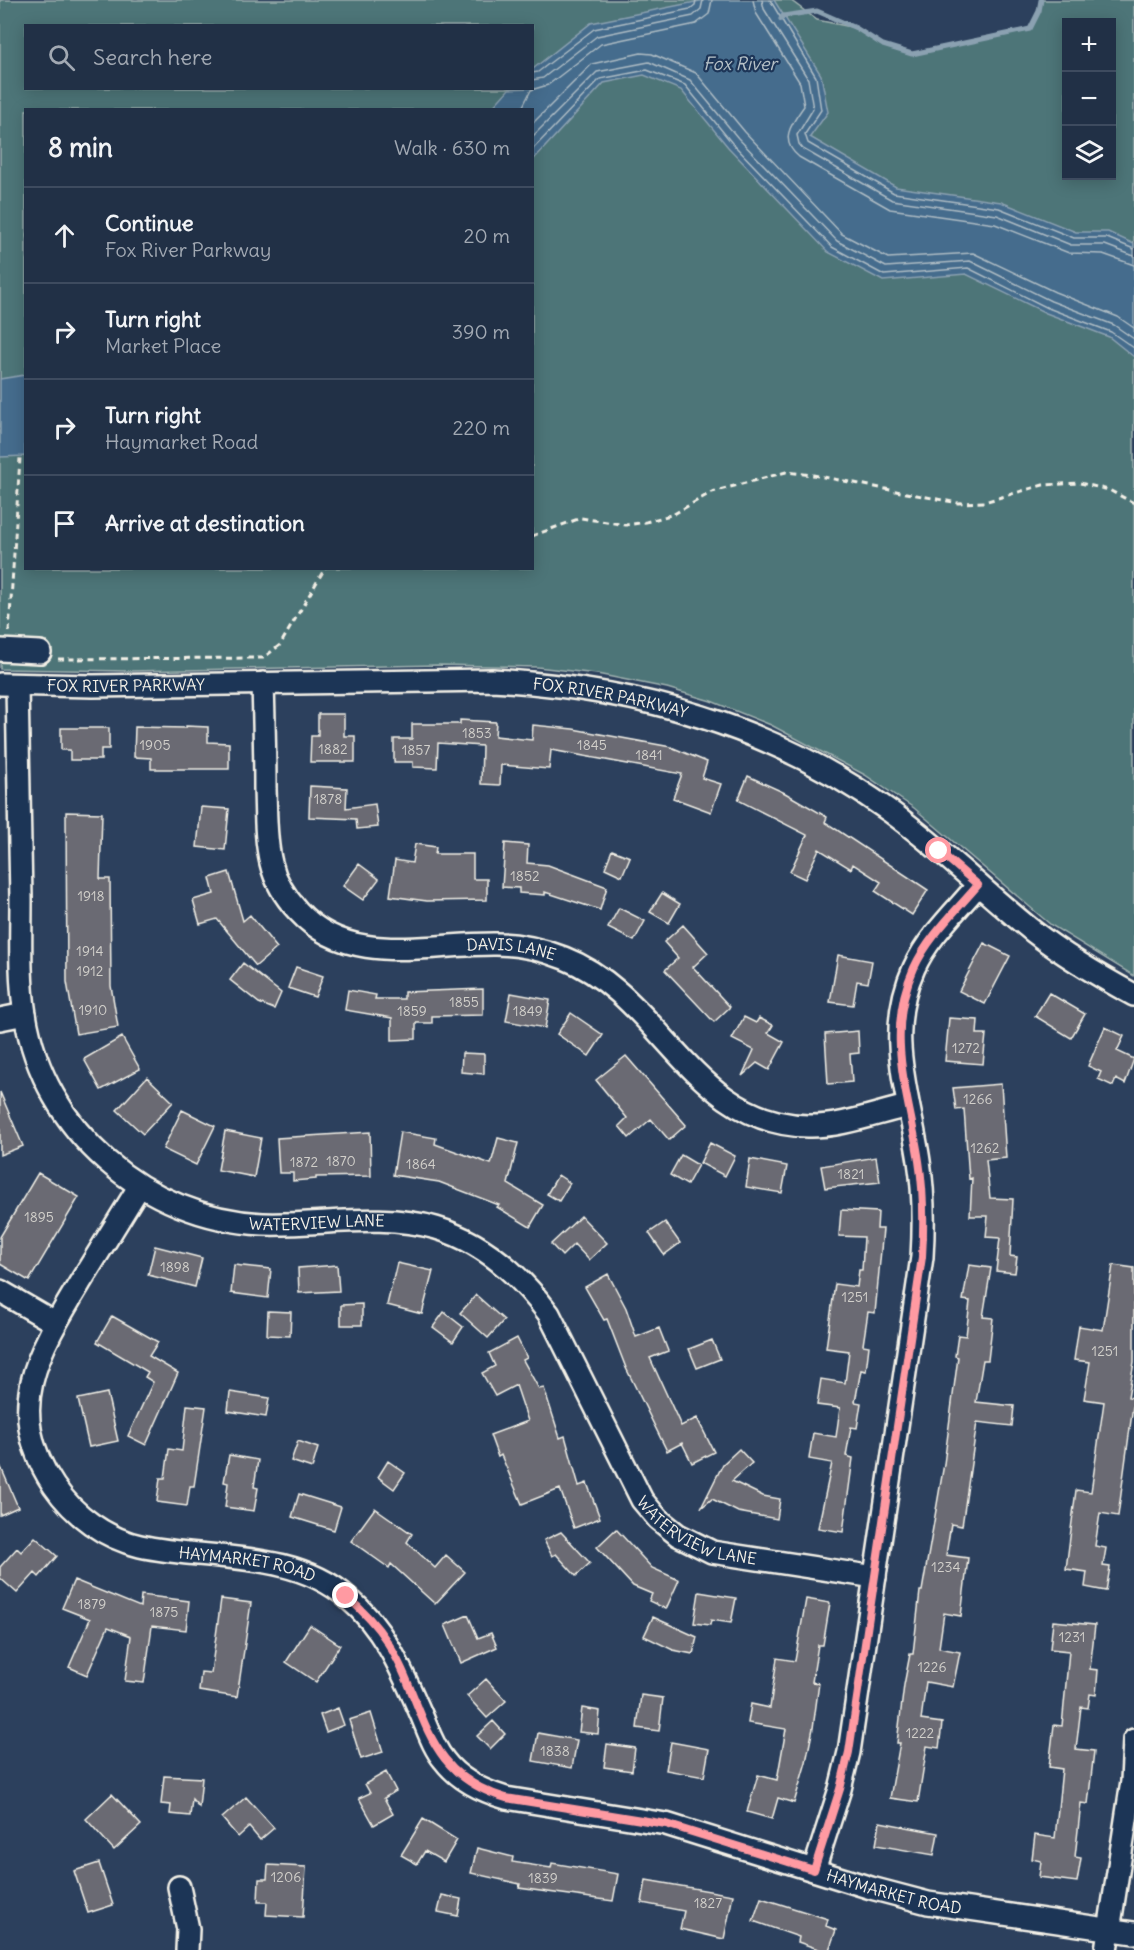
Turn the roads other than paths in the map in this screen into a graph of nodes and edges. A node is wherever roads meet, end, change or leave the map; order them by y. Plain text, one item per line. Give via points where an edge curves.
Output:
1 (45, 655) road end
2 (1, 656) edge
3 (263, 683) junction
4 (9, 685) edge
5 (978, 885) junction
6 (1134, 994) edge
7 (25, 1014) junction
8 (0, 1019) edge
9 (908, 1106) junction
10 (139, 1187) junction
11 (0, 1291) edge
12 (55, 1323) junction
13 (875, 1577) junction
14 (1134, 1740) edge
15 (814, 1870) junction
16 (179, 1887) dead end
17 (1134, 1934) edge
18 (1108, 1940) edge
19 (187, 1950) edge

1 - 2 street
3 - 4 street, FOX RIVER PARKWAY
3 - 5 street, FOX RIVER PARKWAY via 492,680 563,685 673,706 740,730 849,784 892,813
3 - 9 street, DAVIS LANE via 266,839 280,885 308,921 346,942 381,949 497,944 563,958 607,981 705,1084 757,1117 815,1126
4 - 7 street, WATERVIEW LANE
5 - 6 street, FOX RIVER PARKWAY via 1060,950
5 - 9 street via 931,941 906,990 898,1030
7 - 8 street
7 - 10 street, WATERVIEW LANE via 44,1078 59,1106 95,1151
9 - 13 street via 923,1202 922,1257
10 - 12 street, HAYMARKET ROAD
10 - 13 street, WATERVIEW LANE via 184,1209 227,1220 263,1224 371,1219 409,1222 466,1240 509,1268 549,1314 632,1484 658,1519 690,1543 712,1552
11 - 12 street
12 - 15 street, HAYMARKET ROAD via 36,1361 30,1385 32,1432 38,1457 61,1497 93,1525 139,1546 283,1566 310,1575 346,1596 386,1640 442,1758 484,1792 666,1824
13 - 15 street via 849,1752
14 - 18 street via 1132,1781
15 - 18 street, HAYMARKET ROAD via 928,1903
16 - 19 street via 188,1929
17 - 18 street, HAYMARKET ROAD

